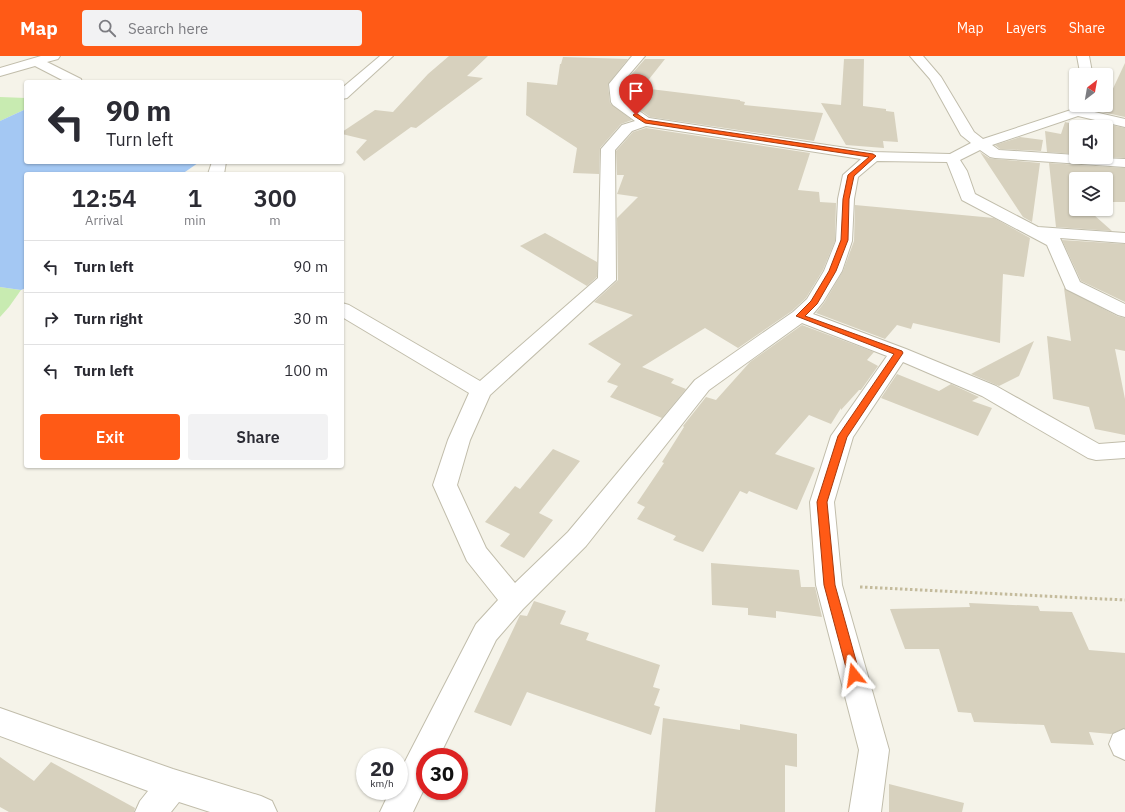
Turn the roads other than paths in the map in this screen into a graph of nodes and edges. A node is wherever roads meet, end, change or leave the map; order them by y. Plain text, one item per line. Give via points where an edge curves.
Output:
1 (54, 56) edge
2 (387, 56) edge
3 (639, 56) edge
4 (916, 56) edge
5 (1083, 56) edge
6 (37, 62) junction
7 (1085, 68) edge
8 (0, 72) edge
9 (72, 80) edge
10 (344, 93) edge
11 (1069, 111) edge
12 (1091, 112) edge
13 (645, 122) junction
14 (1125, 123) edge
15 (981, 144) junction
16 (873, 156) junction
17 (952, 158) junction
18 (1125, 163) edge
19 (1036, 232) junction
20 (1125, 238) edge
21 (344, 310) edge
22 (1125, 311) edge
23 (800, 316) junction
24 (899, 353) junction
25 (481, 391) junction
26 (1125, 450) edge
27 (514, 601) junction
28 (0, 722) edge
29 (174, 785) junction
30 (151, 812) edge
31 (261, 812) edge
32 (396, 812) edge
33 (865, 812) edge

1 - 6 street
2 - 10 street
3 - 13 street via 616,84 618,102
4 - 15 street via 935,77 968,135
5 - 7 street
6 - 8 street
6 - 9 street
11 - 15 street
12 - 14 street
13 - 16 street
13 - 25 street via 627,128 608,149 606,280
15 - 17 street
15 - 18 street via 995,154
16 - 17 street
16 - 23 street via 851,175 846,199 844,240 833,271 814,302
17 - 19 street via 968,197
19 - 20 street
19 - 22 street via 1054,242 1072,285
21 - 25 street
23 - 24 street
23 - 27 street via 702,385 577,539
24 - 26 street via 989,391 1096,452
24 - 33 street via 842,436 822,502 829,585 874,750
25 - 27 street via 459,440 445,486 476,554
27 - 32 street via 486,632
28 - 29 street
29 - 30 street
29 - 31 street

